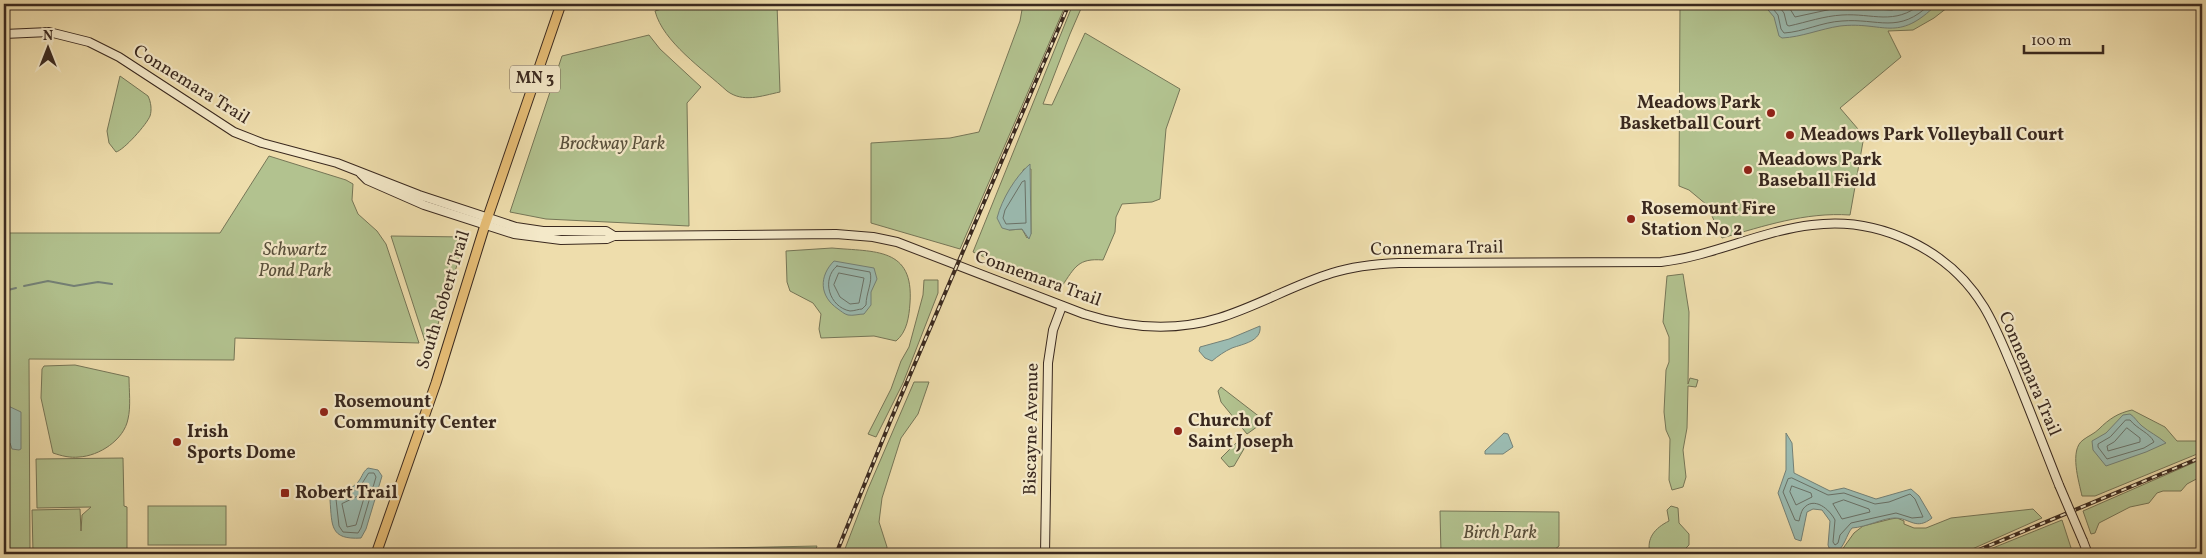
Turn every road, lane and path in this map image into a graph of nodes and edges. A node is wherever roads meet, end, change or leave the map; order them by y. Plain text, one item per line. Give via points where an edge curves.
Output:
1 (561, 4) edge
2 (4, 34) edge
3 (486, 221) junction
4 (1062, 306) junction
5 (376, 554) edge
6 (1045, 554) edge
7 (2088, 554) edge

1 - 3 main road, MN 3
2 - 3 street, Connemara Trail via 49,32 89,42 119,57 234,132 369,174
3 - 4 street, Connemara Trail via 530,230 606,232 614,236 836,234 873,237 915,248
3 - 5 main road, South Robert Trail / MN 3 via 436,383
4 - 6 street, Biscayne Avenue via 1053,330 1048,363
4 - 7 street, Connemara Trail, bridge via 1125,324 1180,326 1217,319 1326,275 1363,266 1399,263 1661,262 1694,257 1806,226 1868,227 1904,238 1929,252 1974,292 1996,329

